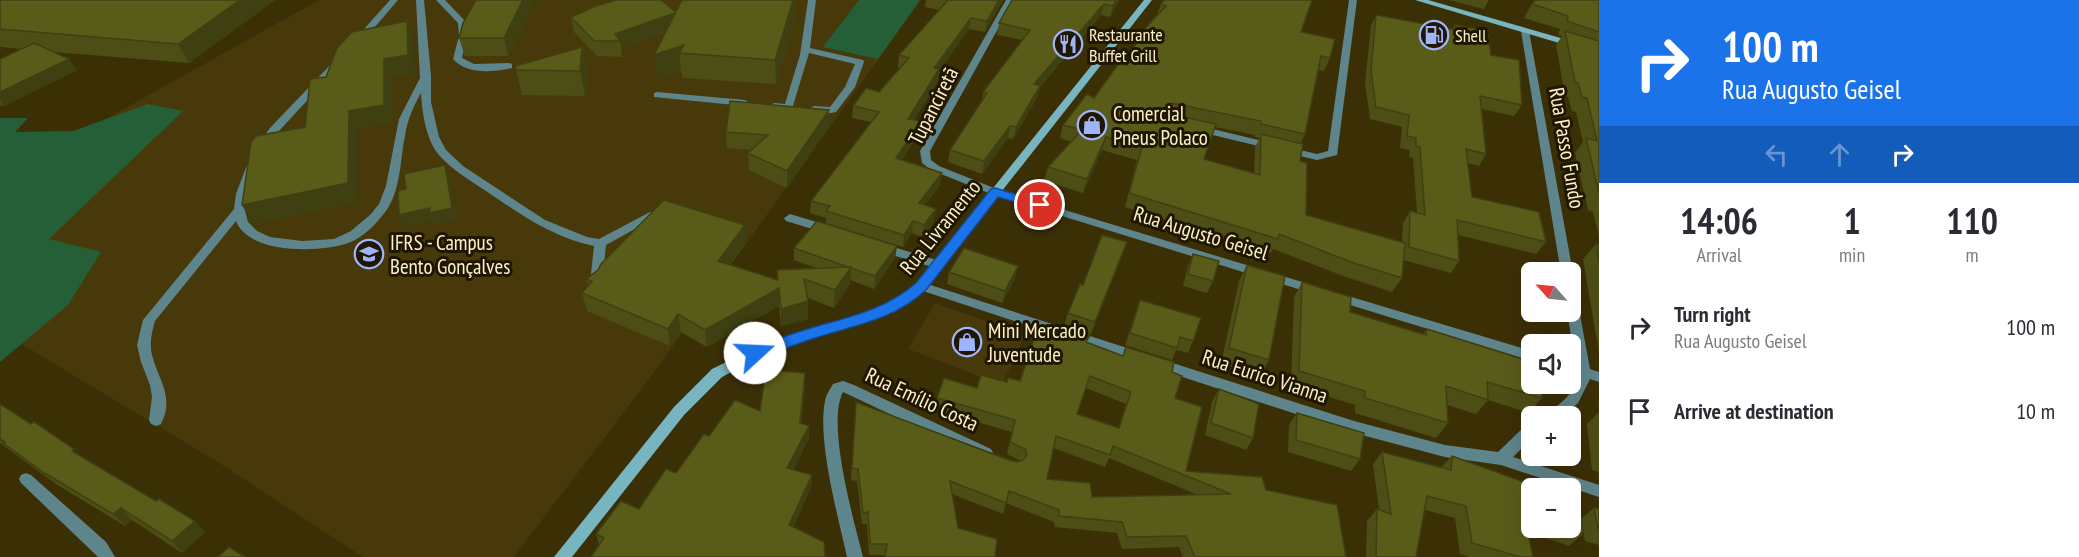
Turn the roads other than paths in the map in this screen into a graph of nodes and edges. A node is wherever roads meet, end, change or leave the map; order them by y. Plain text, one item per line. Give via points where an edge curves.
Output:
1 (394, 0) edge
2 (420, 0) edge
3 (440, 0) edge
4 (812, 0) edge
5 (1010, 0) edge
6 (1148, 0) edge
7 (1353, 0) edge
8 (1419, 0) edge
9 (1525, 31) junction
10 (807, 50) junction
11 (1599, 52) edge
12 (509, 66) dead end
13 (426, 76) junction
14 (657, 95) dead end
15 (789, 107) junction
16 (1190, 127) edge
17 (995, 192) junction
18 (667, 208) edge
19 (239, 210) junction
20 (790, 218) dead end
21 (836, 232) edge
22 (600, 243) junction
23 (870, 243) edge
24 (1565, 262) edge
25 (939, 265) junction
26 (596, 283) edge
27 (921, 286) junction
28 (1521, 353) edge
29 (1581, 371) edge
30 (1599, 377) edge
31 (1576, 394) edge
32 (1565, 406) edge
33 (156, 420) dead end
34 (1521, 439) edge
35 (996, 457) edge
36 (1501, 459) junction
37 (26, 479) dead end
38 (1599, 491) edge
39 (107, 557) edge
40 (562, 557) edge
41 (855, 557) edge

1 - 19 street via 265,142 252,165
2 - 13 street
3 - 12 street via 462,22 460,63 478,68
4 - 10 street
5 - 17 street, Tupanciretã via 925,151 926,161 935,168
6 - 17 main road, Rua Livramento
7 - 16 street via 1333,153 1317,157
8 - 9 main road
9 - 11 main road
9 - 24 street, Rua Passo Fundo
10 - 15 street
10 - 15 street via 860,62 850,87 833,110
13 - 19 street via 403,123 387,197 380,211 361,230 347,239 320,245 289,245 251,231 242,222
13 - 22 street via 428,112 442,152 459,168 541,223
14 - 15 street
17 - 25 main road, Rua Livramento
17 - 28 street, Rua Augusto Geisel
18 - 22 street
19 - 33 street via 149,320 142,340 159,396
20 - 21 street
22 - 26 street
23 - 25 street
25 - 27 main road, Rua Livramento
27 - 36 street, Rua Eurico Vianna via 1354,427 1436,449
27 - 40 main road, Rua Livramento via 891,309 766,348 717,373 679,411
29 - 30 street
31 - 32 street
34 - 36 street
35 - 41 street, Rua Emílio Costa via 851,388 837,388 830,414 832,446
36 - 38 street, Rua Eurico Vianna
37 - 39 street

